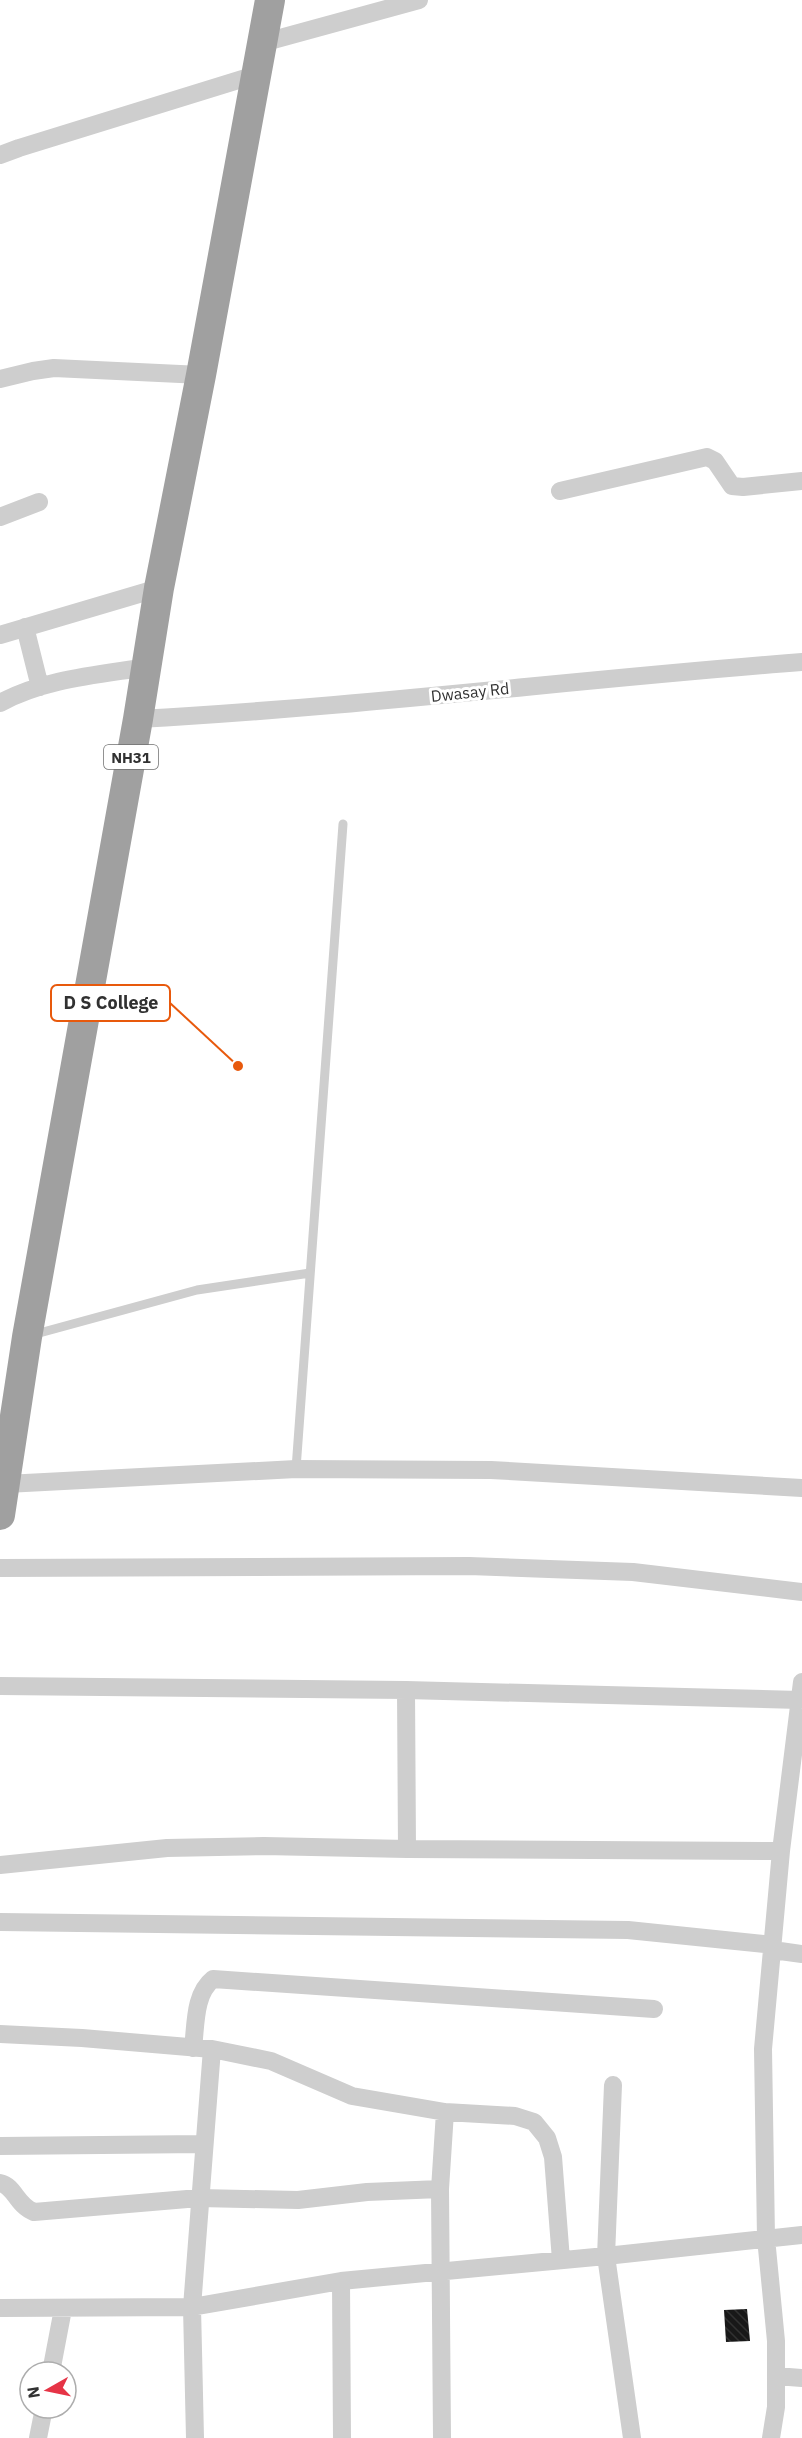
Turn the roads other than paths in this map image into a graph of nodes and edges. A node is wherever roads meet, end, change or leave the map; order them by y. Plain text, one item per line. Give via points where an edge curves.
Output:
1 (270, 0) edge
2 (419, 0) edge
3 (262, 43) junction
4 (255, 75) junction
5 (0, 155) edge
6 (201, 375) junction
7 (0, 379) edge
8 (802, 481) edge
9 (560, 491) dead end
10 (39, 502) dead end
11 (0, 518) edge
12 (159, 588) junction
13 (25, 627) junction
14 (0, 635) edge
15 (802, 662) edge
16 (147, 667) junction
17 (40, 687) junction
18 (0, 704) edge
19 (138, 719) junction
20 (343, 824) dead end
21 (310, 1273) junction
22 (27, 1336) junction
23 (9, 1415) edge
24 (296, 1469) junction
25 (6, 1484) junction
26 (802, 1488) edge
27 (0, 1515) edge
28 (0, 1568) edge
29 (802, 1592) edge
30 (0, 1686) edge
31 (406, 1689) junction
32 (801, 1702) edge
33 (407, 1849) junction
34 (781, 1851) junction
35 (0, 1865) edge
36 (0, 1922) edge
37 (773, 1948) junction
38 (802, 1954) edge
39 (654, 2009) dead end
40 (0, 2034) edge
41 (193, 2048) junction
42 (212, 2049) junction
43 (613, 2085) dead end
44 (445, 2112) junction
45 (203, 2144) junction
46 (0, 2146) edge
47 (0, 2183) edge
48 (440, 2190) junction
49 (199, 2198) junction
50 (802, 2235) edge
51 (766, 2238) junction
52 (606, 2256) junction
53 (561, 2260) junction
54 (441, 2270) junction
55 (341, 2281) junction
56 (192, 2307) junction
57 (0, 2308) edge
58 (63, 2309) junction
59 (53, 2360) edge
60 (776, 2376) junction
61 (802, 2378) edge
62 (42, 2420) edge
63 (38, 2438) edge
64 (195, 2438) edge
65 (342, 2438) edge
66 (442, 2438) edge
67 (632, 2438) edge
68 (771, 2438) edge

1 - 3 highway, NH31
2 - 3 street
3 - 4 highway, NH31
4 - 5 street
4 - 6 highway, NH31
6 - 7 street via 54,368
6 - 12 highway, NH31
8 - 9 street via 732,486 715,461 707,457
10 - 11 street
12 - 13 street
12 - 16 highway, NH31
13 - 14 street
13 - 17 street
15 - 19 street, Dwasay Rd via 262,712
16 - 17 street
16 - 19 highway, NH31
17 - 18 street
19 - 22 highway, NH31
20 - 21 lane
21 - 22 lane via 197,1290
21 - 24 lane
22 - 23 highway, NH31
23 - 25 highway, NH31
24 - 25 street
24 - 26 street via 491,1470
25 - 27 highway, NH31
28 - 29 street via 526,1568 633,1572
30 - 31 street
31 - 32 street
31 - 33 street
32 - 34 street
33 - 34 street
33 - 35 street via 167,1848
34 - 37 street
36 - 37 street via 606,1929 689,1935
37 - 38 street
37 - 51 street via 763,2049
39 - 41 street via 213,1979 200,1995
40 - 41 street
41 - 42 street
42 - 44 street via 271,2061 352,2097
42 - 45 street
43 - 52 street
44 - 48 street
44 - 53 street via 515,2116 534,2122 547,2138 553,2157
45 - 46 street
45 - 49 street
47 - 49 street via 13,2192 23,2207 34,2212
48 - 49 street via 298,2200
48 - 54 street
49 - 56 street
50 - 51 street
51 - 52 street
51 - 60 street
52 - 53 street
52 - 67 street
53 - 54 street
54 - 55 street
54 - 66 street
55 - 56 street
55 - 65 street
56 - 58 street
56 - 64 street
57 - 58 street
58 - 59 street
60 - 61 street
60 - 68 street
62 - 63 street

